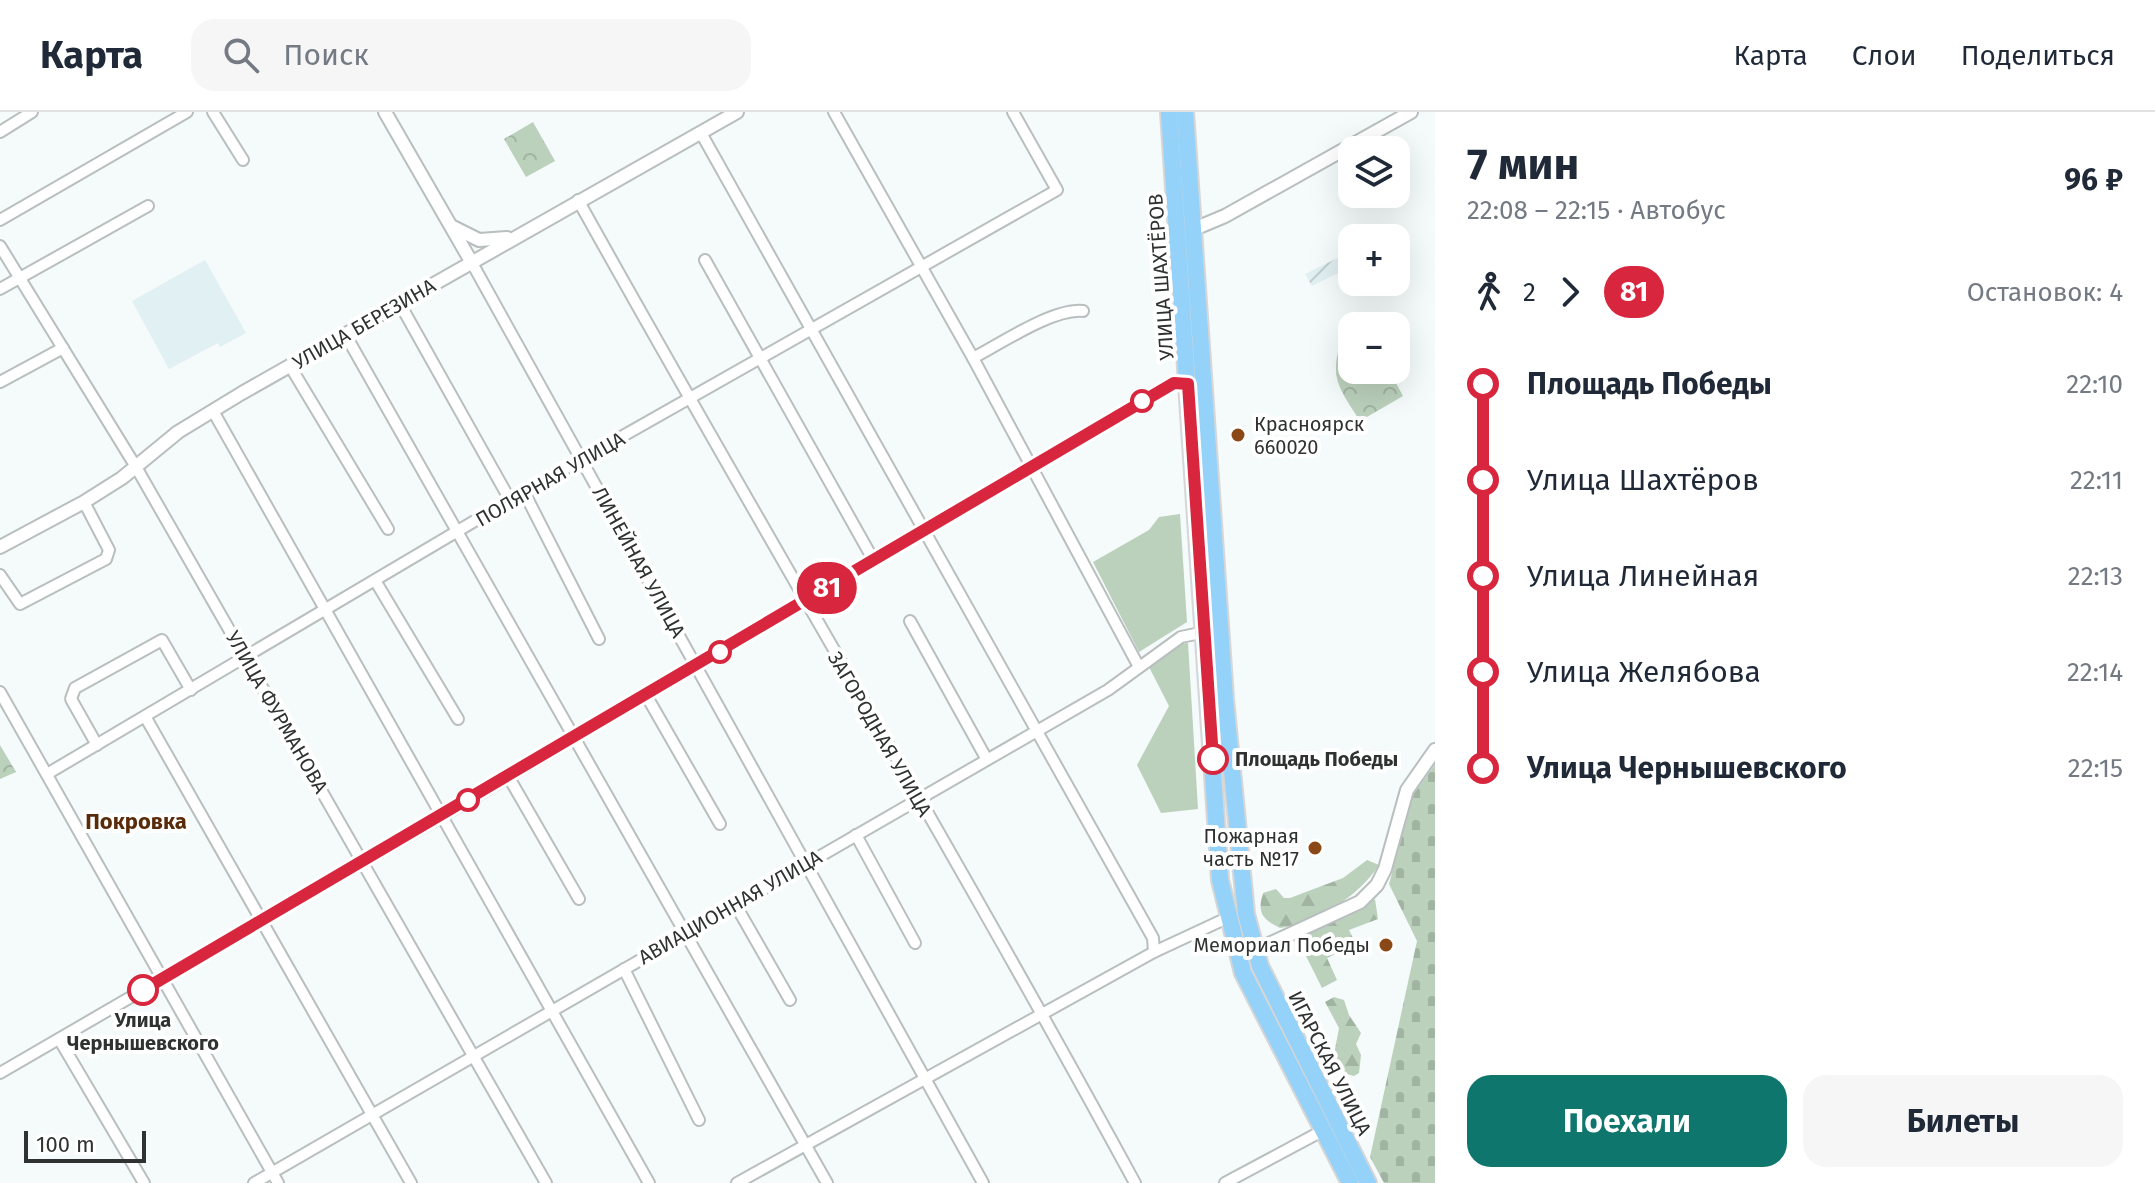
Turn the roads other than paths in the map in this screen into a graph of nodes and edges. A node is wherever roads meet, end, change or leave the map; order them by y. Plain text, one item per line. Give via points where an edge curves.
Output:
1 (32, 112) edge
2 (187, 112) edge
3 (213, 112) edge
4 (385, 112) edge
5 (737, 112) edge
6 (834, 112) edge
7 (1013, 112) edge
8 (1169, 112) edge
9 (1185, 112) edge
10 (1411, 112) edge
11 (0, 132) edge
12 (701, 133) junction
13 (243, 160) dead end
14 (578, 200) junction
15 (148, 206) dead end
16 (0, 220) edge
17 (450, 225) junction
18 (1194, 229) junction
19 (514, 236) junction
20 (0, 246) edge
21 (705, 260) dead end
22 (472, 263) junction
23 (921, 265) junction
24 (19, 278) junction
25 (0, 289) edge
26 (400, 304) junction
27 (1083, 311) dead end
28 (812, 328) junction
29 (345, 334) junction
30 (63, 348) junction
31 (760, 357) junction
32 (973, 358) junction
33 (290, 366) junction
34 (0, 382) edge
35 (1188, 384) junction
36 (689, 400) junction
37 (213, 411) junction
38 (582, 459) junction
39 (136, 467) junction
40 (1033, 468) junction
41 (524, 492) junction
42 (510, 500) junction
43 (84, 502) junction
44 (388, 529) dead end
45 (927, 531) junction
46 (457, 532) junction
47 (0, 547) edge
48 (874, 561) junction
49 (0, 575) edge
50 (376, 582) junction
51 (805, 602) junction
52 (325, 611) junction
53 (910, 621) dead end
54 (1205, 632) junction
55 (599, 639) dead end
56 (245, 656) junction
57 (697, 666) junction
58 (1139, 667) junction
59 (191, 690) junction
60 (0, 692) edge
61 (646, 695) junction
62 (146, 718) junction
63 (458, 719) dead end
64 (1036, 731) junction
65 (575, 737) junction
66 (97, 745) junction
67 (1435, 750) edge
68 (986, 758) junction
69 (47, 774) junction
70 (508, 776) junction
71 (916, 798) junction
72 (441, 817) junction
73 (720, 824) dead end
74 (856, 835) junction
75 (364, 862) junction
76 (804, 865) junction
77 (579, 899) dead end
78 (735, 904) junction
79 (1246, 914) joint
80 (1227, 918) junction
81 (261, 921) junction
82 (685, 932) junction
83 (915, 943) dead end
84 (1254, 951) junction
85 (1154, 952) junction
86 (624, 969) junction
87 (162, 979) junction
88 (790, 1000) dead end
89 (550, 1010) junction
90 (1042, 1015) junction
91 (59, 1039) junction
92 (472, 1055) junction
93 (0, 1073) edge
94 (927, 1079) junction
95 (373, 1115) junction
96 (699, 1120) dead end
97 (1322, 1131) junction
98 (807, 1145) junction
99 (272, 1172) junction
100 (144, 1183) edge
101 (254, 1183) edge
102 (278, 1183) edge
103 (411, 1183) edge
104 (546, 1183) edge
105 (649, 1183) edge
106 (737, 1183) edge
107 (827, 1183) edge
108 (983, 1183) edge
109 (1135, 1183) edge
110 (1225, 1183) edge
111 (1350, 1183) edge
112 (1368, 1183) edge

1 - 11 street
2 - 16 street
3 - 13 street
4 - 17 street, ЛИНЕЙНАЯ УЛИЦА
5 - 12 street, УЛИЦА БЕРЕЗИНА
6 - 23 street
7 - 23 street, ПОЛЯРНАЯ УЛИЦА via 1057,190
8 - 35 main road, УЛИЦА ШАХТЁРОВ
9 - 18 main road, УЛИЦА ШАХТЁРОВ
10 - 18 street
12 - 14 street, УЛИЦА БЕРЕЗИНА
12 - 28 street
14 - 19 street, УЛИЦА БЕРЕЗИНА
14 - 36 street, ЗАГОРОДНАЯ УЛИЦА
15 - 24 street
17 - 19 street via 479,240
17 - 22 street, ЛИНЕЙНАЯ УЛИЦА
18 - 79 main road, УЛИЦА ШАХТЁРОВ via 1225,699
19 - 22 street, УЛИЦА БЕРЕЗИНА
20 - 24 street, УЛИЦА ФУРМАНОВА
21 - 31 street
22 - 26 street, УЛИЦА БЕРЕЗИНА
22 - 38 street, ЛИНЕЙНАЯ УЛИЦА
23 - 28 street, ПОЛЯРНАЯ УЛИЦА
23 - 32 street
24 - 25 street
24 - 30 street, УЛИЦА ФУРМАНОВА
26 - 29 street, УЛИЦА БЕРЕЗИНА
26 - 42 street
27 - 32 street via 1033,327
28 - 31 street, ПОЛЯРНАЯ УЛИЦА
28 - 45 street
29 - 33 street, УЛИЦА БЕРЕЗИНА
29 - 46 street
30 - 34 street
30 - 39 street, УЛИЦА ФУРМАНОВА
31 - 36 street, ПОЛЯРНАЯ УЛИЦА
31 - 48 street
32 - 40 street
33 - 37 street, УЛИЦА БЕРЕЗИНА
33 - 44 street
35 - 40 street via 1174,383
35 - 54 main road, УЛИЦА ШАХТЁРОВ
36 - 38 street, ПОЛЯРНАЯ УЛИЦА
36 - 51 street, ЗАГОРОДНАЯ УЛИЦА
37 - 39 street, УЛИЦА БЕРЕЗИНА via 160,444
37 - 52 street
38 - 41 street, ПОЛЯРНАЯ УЛИЦА
38 - 57 street, ЛИНЕЙНАЯ УЛИЦА
39 - 43 street, УЛИЦА БЕРЕЗИНА
39 - 56 street, УЛИЦА ФУРМАНОВА
40 - 45 street
40 - 58 street
41 - 42 street, ПОЛЯРНАЯ УЛИЦА
41 - 55 street
42 - 46 street, ПОЛЯРНАЯ УЛИЦА
43 - 47 street, УЛИЦА БЕРЕЗИНА
43 - 49 street via 109,550 106,559 20,604
45 - 48 street
45 - 64 street
46 - 50 street, ПОЛЯРНАЯ УЛИЦА
46 - 65 street
48 - 51 street
50 - 52 street, ПОЛЯРНАЯ УЛИЦА
50 - 63 street
51 - 57 street
51 - 71 street, ЗАГОРОДНАЯ УЛИЦА
52 - 56 street, ПОЛЯРНАЯ УЛИЦА
52 - 72 street
53 - 68 street
54 - 58 street, АВИАЦИОННАЯ УЛИЦА via 1181,637
54 - 80 main road, УЛИЦА ШАХТЁРОВ via 1220,880
56 - 59 street, ПОЛЯРНАЯ УЛИЦА
56 - 75 street, УЛИЦА ФУРМАНОВА
57 - 61 street
57 - 76 street, ЛИНЕЙНАЯ УЛИЦА
58 - 64 street, АВИАЦИОННАЯ УЛИЦА
59 - 62 street, ПОЛЯРНАЯ УЛИЦА
59 - 66 street via 162,640 87,681 70,694
60 - 69 street
61 - 65 street
61 - 73 street
62 - 66 street, ПОЛЯРНАЯ УЛИЦА
62 - 81 street
64 - 68 street, АВИАЦИОННАЯ УЛИЦА
64 - 85 street via 1153,938
65 - 70 street
65 - 82 street
66 - 69 street, ПОЛЯРНАЯ УЛИЦА
67 - 84 street via 1407,790 1377,885 1360,902
68 - 71 street, АВИАЦИОННАЯ УЛИЦА
69 - 87 street
70 - 72 street
70 - 77 street
71 - 74 street, АВИАЦИОННАЯ УЛИЦА
71 - 90 street, ЗАГОРОДНАЯ УЛИЦА
72 - 75 street
72 - 89 street
74 - 76 street, АВИАЦИОННАЯ УЛИЦА
74 - 83 street
75 - 81 street
75 - 92 street, УЛИЦА ФУРМАНОВА
76 - 78 street, АВИАЦИОННАЯ УЛИЦА
76 - 94 street, ЛИНЕЙНАЯ УЛИЦА
78 - 82 street, АВИАЦИОННАЯ УЛИЦА
78 - 88 street
79 - 84 main road, ИГАРСКАЯ УЛИЦА
80 - 85 street
80 - 97 main road, ИГАРСКАЯ УЛИЦА via 1243,973
81 - 87 street
81 - 95 street
82 - 86 street, АВИАЦИОННАЯ УЛИЦА
82 - 98 street
84 - 112 main road, ИГАРСКАЯ УЛИЦА
85 - 90 street
86 - 89 street, АВИАЦИОННАЯ УЛИЦА
86 - 96 street
87 - 91 street
87 - 99 street
89 - 92 street, АВИАЦИОННАЯ УЛИЦА
89 - 105 street
90 - 94 street
90 - 109 street, ЗАГОРОДНАЯ УЛИЦА
91 - 93 street
91 - 100 street
92 - 95 street, АВИАЦИОННАЯ УЛИЦА
92 - 104 street, УЛИЦА ФУРМАНОВА
94 - 98 street
94 - 108 street, ЛИНЕЙНАЯ УЛИЦА
95 - 99 street, АВИАЦИОННАЯ УЛИЦА
95 - 103 street
97 - 110 street
97 - 111 main road, ИГАРСКАЯ УЛИЦА
98 - 106 street
98 - 107 street
99 - 101 street, АВИАЦИОННАЯ УЛИЦА
99 - 102 street

